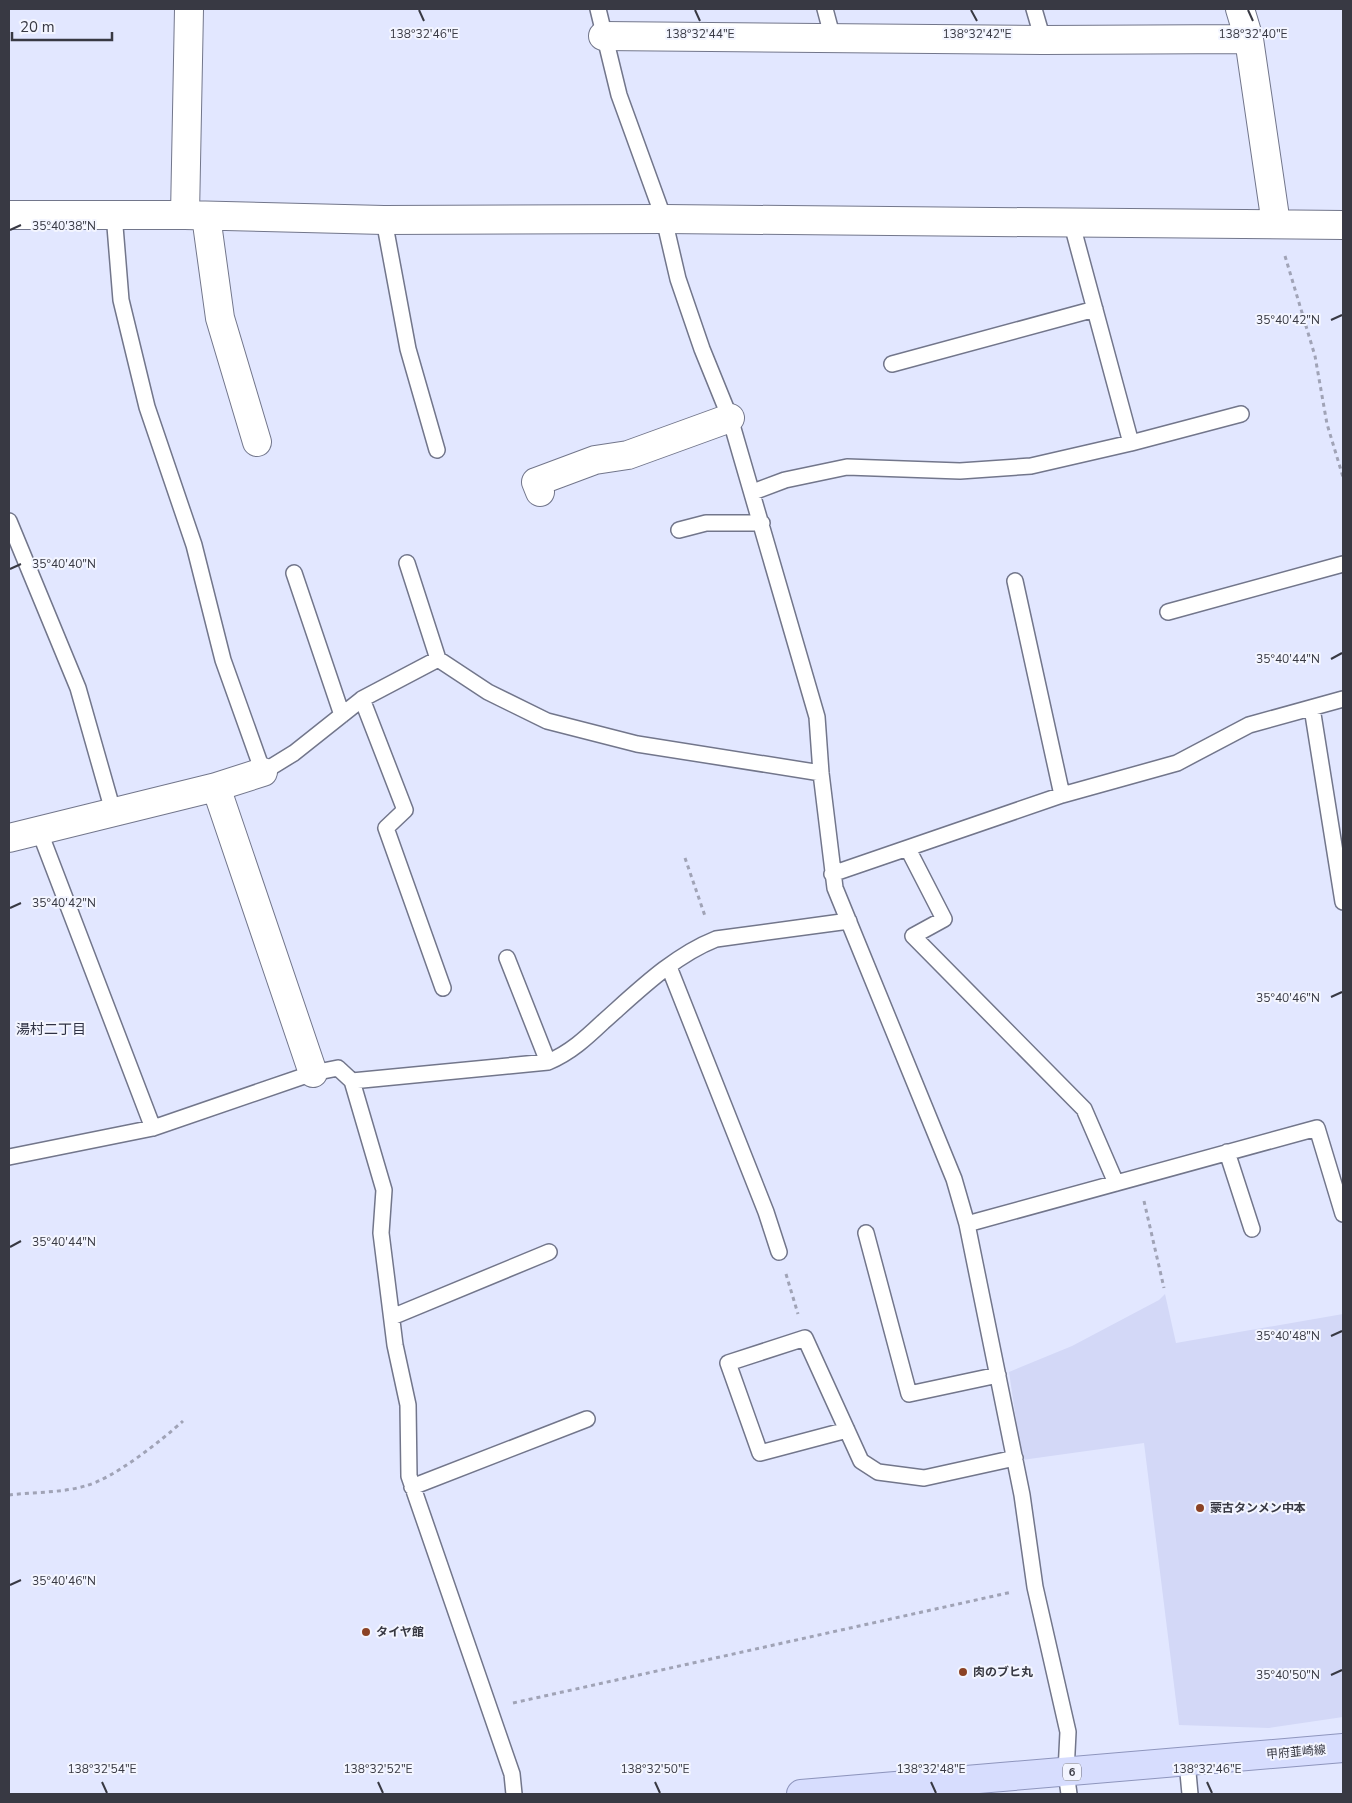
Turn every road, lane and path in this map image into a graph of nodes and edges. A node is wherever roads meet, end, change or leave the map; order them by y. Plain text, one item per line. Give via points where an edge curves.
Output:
1 (189, 9) edge
2 (598, 9) edge
3 (825, 9) edge
4 (1034, 9) edge
5 (1240, 9) edge
6 (603, 36) junction
7 (833, 38) junction
8 (1248, 39) junction
9 (1043, 40) junction
10 (9, 214) edge
11 (114, 214) junction
12 (195, 215) junction
13 (664, 219) junction
14 (384, 220) junction
15 (1071, 221) junction
16 (1276, 224) junction
17 (1343, 225) edge
18 (1095, 309) junction
19 (892, 364) dead end
20 (1241, 414) dead end
21 (730, 418) junction
22 (257, 442) dead end
23 (1131, 443) junction
24 (437, 450) dead end
25 (1343, 477) edge
26 (540, 492) dead end
27 (752, 492) junction
28 (9, 521) edge
29 (762, 524) junction
30 (679, 530) dead end
31 (407, 563) dead end
32 (1343, 564) edge
33 (294, 573) dead end
34 (1015, 581) dead end
35 (1168, 612) dead end
36 (438, 659) junction
37 (362, 699) junction
38 (1343, 699) edge
39 (1312, 708) junction
40 (342, 715) junction
41 (263, 772) junction
42 (820, 773) junction
43 (216, 786) junction
44 (1062, 795) junction
45 (113, 811) junction
46 (40, 830) junction
47 (9, 838) edge
48 (908, 849) junction
49 (685, 858) dead end
50 (832, 874) junction
51 (1343, 902) edge
52 (849, 921) junction
53 (714, 940) junction
54 (507, 958) dead end
55 (669, 967) junction
56 (443, 988) dead end
57 (548, 1062) junction
58 (313, 1073) junction
59 (352, 1081) junction
60 (153, 1128) junction
61 (1227, 1152) junction
62 (9, 1157) edge
63 (1138, 1177) junction
64 (1116, 1183) junction
65 (1343, 1214) edge
66 (967, 1224) junction
67 (1252, 1230) dead end
68 (866, 1233) dead end
69 (549, 1252) dead end
70 (779, 1252) joint
71 (1164, 1288) dead end
72 (392, 1317) junction
73 (805, 1338) junction
74 (998, 1375) junction
75 (587, 1418) dead end
76 (183, 1421) dead end
77 (846, 1430) junction
78 (1015, 1458) junction
79 (412, 1487) junction
80 (9, 1495) edge
81 (1035, 1587) junction
82 (489, 1708) junction
83 (1343, 1748) edge
84 (1187, 1762) junction
85 (1067, 1783) edge
86 (514, 1794) edge
87 (801, 1794) edge
88 (1190, 1794) edge

1 - 12 street
2 - 6 lane
3 - 7 lane
4 - 9 lane
5 - 8 street
6 - 7 street
6 - 13 lane via 619,95
7 - 9 street
8 - 9 street
8 - 16 street
10 - 11 street
11 - 12 street
11 - 41 lane via 121,300 147,407 194,545 223,660
12 - 14 street
12 - 22 street via 220,318
13 - 14 street
13 - 15 street
13 - 21 lane via 678,279
14 - 24 lane via 408,349
15 - 16 street
15 - 18 lane
16 - 17 street
16 - 25 path via 1315,356 1327,424
18 - 19 lane
18 - 23 lane
20 - 23 lane
21 - 26 street via 536,482
21 - 27 lane
23 - 27 lane via 1032,466 960,470 847,467 785,480
27 - 29 lane
28 - 45 lane via 78,688
29 - 30 lane via 706,523
29 - 42 lane via 817,717
31 - 36 lane
32 - 35 lane
33 - 40 lane
34 - 44 lane
36 - 37 lane
36 - 42 lane via 488,692 547,721 637,744
37 - 40 lane
37 - 56 lane via 405,810 386,828
38 - 39 lane
39 - 44 lane via 1249,725 1177,762
39 - 51 lane
40 - 41 lane via 294,754
41 - 43 street
42 - 50 lane
43 - 45 street
43 - 58 street
44 - 48 lane
45 - 46 street
46 - 47 street
46 - 60 lane
48 - 50 lane
48 - 64 lane via 944,918 913,936 1084,1109
49 - 53 path
50 - 52 lane
52 - 53 lane
52 - 66 lane via 954,1179
53 - 55 lane via 702,943
54 - 57 lane
55 - 57 lane via 567,1054
55 - 70 lane
57 - 59 lane
58 - 59 lane via 338,1068
58 - 60 lane
59 - 72 lane via 384,1190 381,1233
60 - 62 lane
61 - 63 lane
61 - 65 lane via 1317,1128
61 - 67 lane
63 - 64 lane
63 - 71 path
64 - 66 lane
66 - 74 lane
68 - 74 lane via 909,1394
69 - 72 lane
70 - 73 path
72 - 79 lane via 408,1405
73 - 77 lane
73 - 77 lane via 728,1363 760,1453
74 - 78 lane
75 - 79 lane
76 - 80 path via 110,1475 85,1486
77 - 78 lane via 861,1461 878,1472 924,1478
78 - 81 lane
79 - 82 lane
81 - 82 path
81 - 85 lane via 1068,1732
82 - 86 lane via 512,1774
83 - 84 main road, 甲府韮崎線 / 6
84 - 85 main road, 甲府韮崎線 / 6
84 - 88 lane
85 - 87 main road, 甲府韮崎線 / 6

